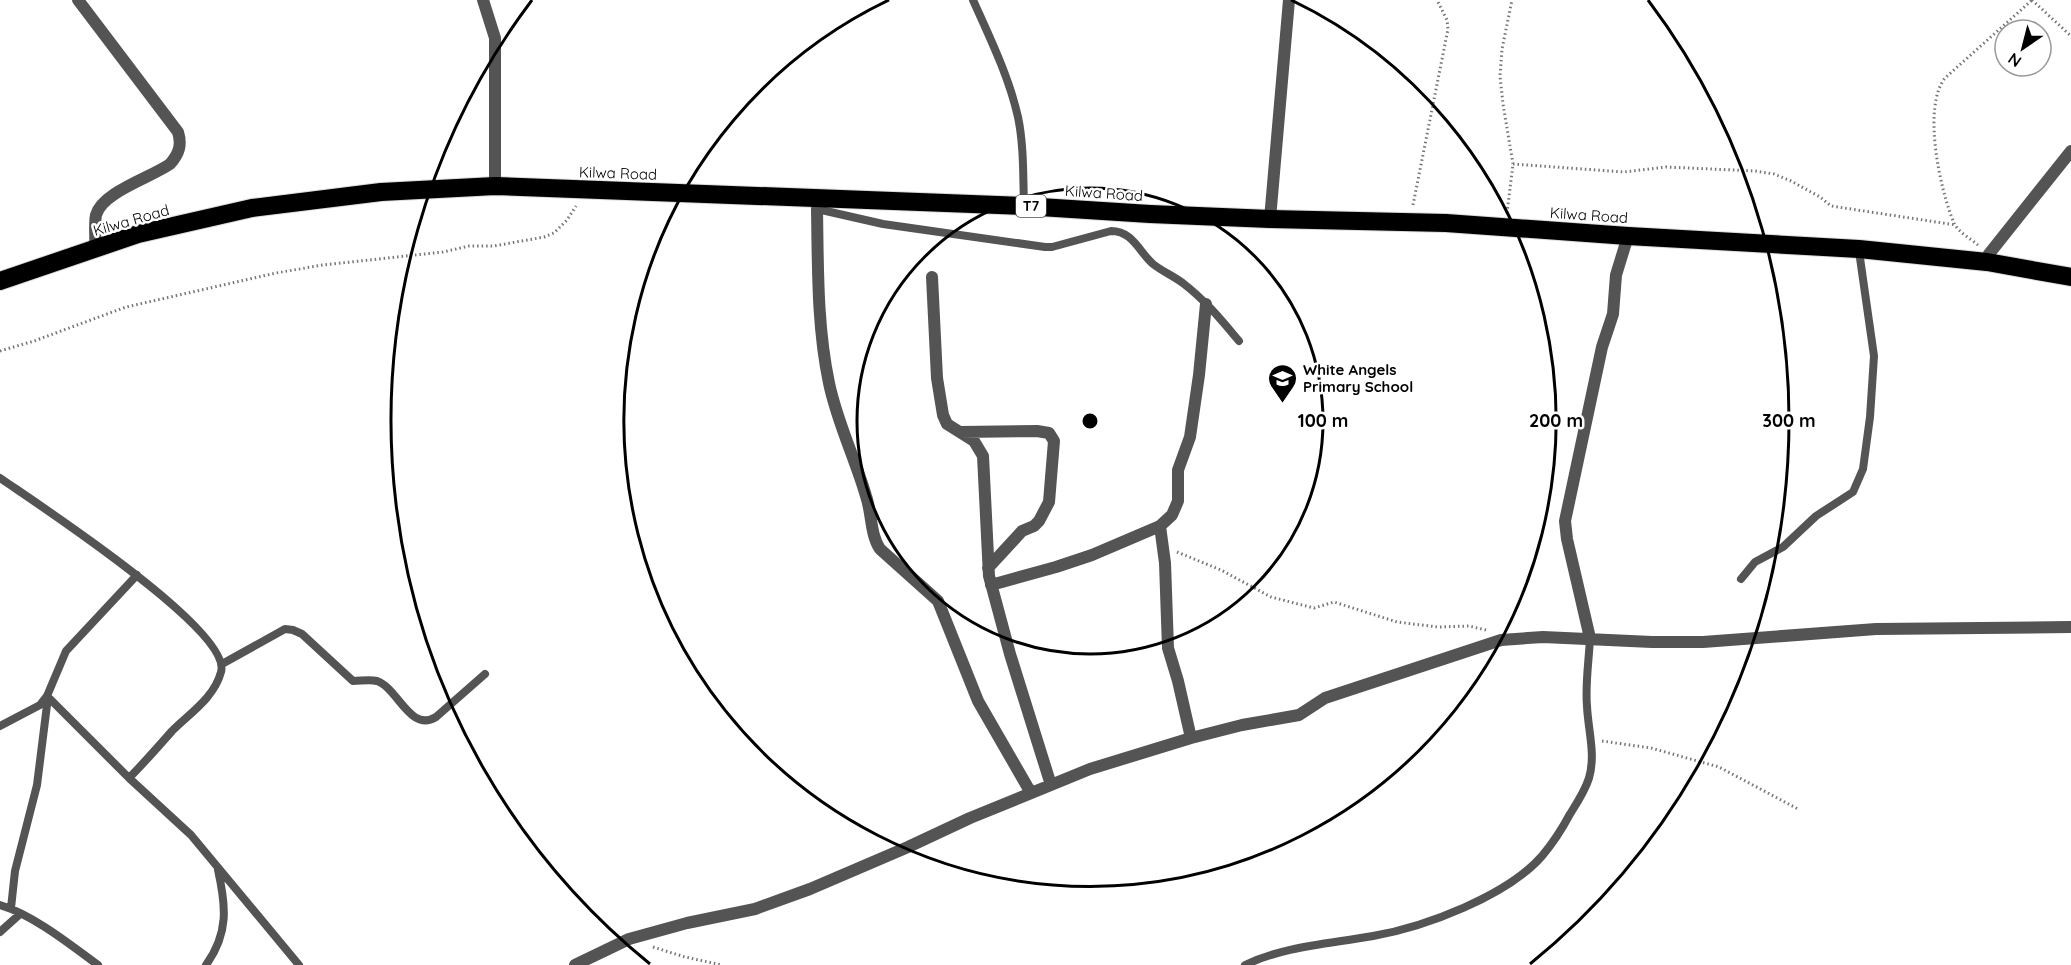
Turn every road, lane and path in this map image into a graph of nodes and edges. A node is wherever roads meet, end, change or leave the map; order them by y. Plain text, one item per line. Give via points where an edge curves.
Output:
1 (78, 0) edge
2 (483, 0) edge
3 (973, 0) edge
4 (1289, 0) edge
5 (1437, 0) edge
6 (1512, 0) edge
7 (2032, 0) edge
8 (2071, 36) edge
9 (2071, 151) edge
10 (1514, 164) junction
11 (495, 186) junction
12 (580, 190) junction
13 (818, 204) junction
14 (1023, 206) junction
15 (1270, 219) junction
16 (1410, 222) junction
17 (1956, 225) junction
18 (1505, 227) junction
19 (1628, 236) junction
20 (95, 249) junction
21 (1859, 249) junction
22 (1988, 258) junction
23 (932, 277) dead end
24 (2071, 277) edge
25 (0, 281) edge
26 (1206, 304) junction
27 (1239, 341) dead end
28 (0, 351) edge
29 (960, 432) junction
30 (0, 478) edge
31 (1160, 526) junction
32 (1163, 546) junction
33 (988, 568) junction
34 (137, 575) junction
35 (1741, 579) dead end
36 (991, 585) junction
37 (2071, 627) edge
38 (1493, 632) dead end
39 (1590, 638) junction
40 (222, 663) junction
41 (485, 675) dead end
42 (47, 696) junction
43 (0, 726) edge
44 (1191, 738) junction
45 (1592, 739) junction
46 (129, 778) junction
47 (1052, 784) junction
48 (1031, 793) junction
49 (1798, 810) dead end
50 (217, 867) junction
51 (0, 905) edge
52 (11, 908) junction
53 (20, 914) junction
54 (0, 932) edge
55 (628, 939) junction
56 (98, 965) edge
57 (206, 965) edge
58 (299, 965) edge
59 (575, 965) edge
60 (722, 965) edge
61 (1245, 965) edge

1 - 20 street via 178,132 181,145 170,164 103,204 96,215
2 - 11 street via 495,38
3 - 14 lane via 990,36 1018,119
4 - 15 street
5 - 16 path via 1448,29
6 - 10 path via 1500,76
7 - 8 path
7 - 17 path via 1945,78 1937,91 1937,162
9 - 22 street
10 - 17 path via 1624,172 1666,167 1755,171 1774,174 1831,206
10 - 18 path
11 - 12 highway, Kilwa Road / T7
11 - 20 highway, Kilwa Road / T7 via 381,192 252,208 138,234
12 - 13 highway, Kilwa Road / T7
12 - 28 path via 574,212 554,233 544,237 276,273 126,307
13 - 14 highway, Kilwa Road / T7
13 - 26 lane via 883,224 1045,247 1117,231 1130,237 1150,261
13 - 48 street via 819,304 829,385 867,498 875,540 885,554 938,601 978,701
14 - 15 highway, Kilwa Road / T7
15 - 16 highway, Kilwa Road / T7
16 - 18 highway, Kilwa Road / T7
17 - 22 path
18 - 19 highway, Kilwa Road / T7
19 - 21 highway, Kilwa Road / T7
19 - 39 street via 1616,275 1613,314 1602,347 1565,521
20 - 25 highway, Kilwa Road / T7
21 - 22 highway, Kilwa Road / T7
21 - 35 lane via 1874,356 1863,469 1853,492 1816,516 1783,546 1755,562
22 - 24 highway, Kilwa Road / T7
23 - 29 street via 937,378 943,415 947,424
26 - 27 lane
26 - 31 street via 1190,437 1178,470 1178,501 1172,515
29 - 33 street via 974,441 982,456
29 - 33 street via 1037,431 1049,433 1054,441 1049,501 1039,521 1022,531
30 - 34 lane
31 - 32 street
31 - 36 street via 1092,555
32 - 38 path via 1221,570 1271,597 1314,608 1334,602 1397,622 1469,626
32 - 44 street via 1168,648
33 - 36 street
34 - 40 lane via 198,630
34 - 42 lane via 66,651
36 - 47 street
37 - 39 street via 1876,629 1703,642
39 - 44 street via 1543,636 1501,640 1325,698 1299,715
39 - 45 lane via 1587,706
40 - 41 lane via 285,629 292,630 302,634 353,681 374,680 383,684 414,718 426,721
40 - 46 lane via 211,693
42 - 43 lane via 40,705
42 - 46 lane
42 - 52 lane via 38,785 15,872
44 - 47 street
45 - 49 path via 1651,748 1719,767
45 - 61 lane via 1589,777 1560,832 1541,858 1509,884 1419,926 1298,947
46 - 50 lane via 191,835
47 - 48 street
48 - 55 street via 755,909
50 - 57 lane via 225,901 223,930
50 - 58 lane
51 - 52 lane
52 - 53 lane
53 - 54 lane
53 - 56 lane
55 - 59 street
55 - 60 path

